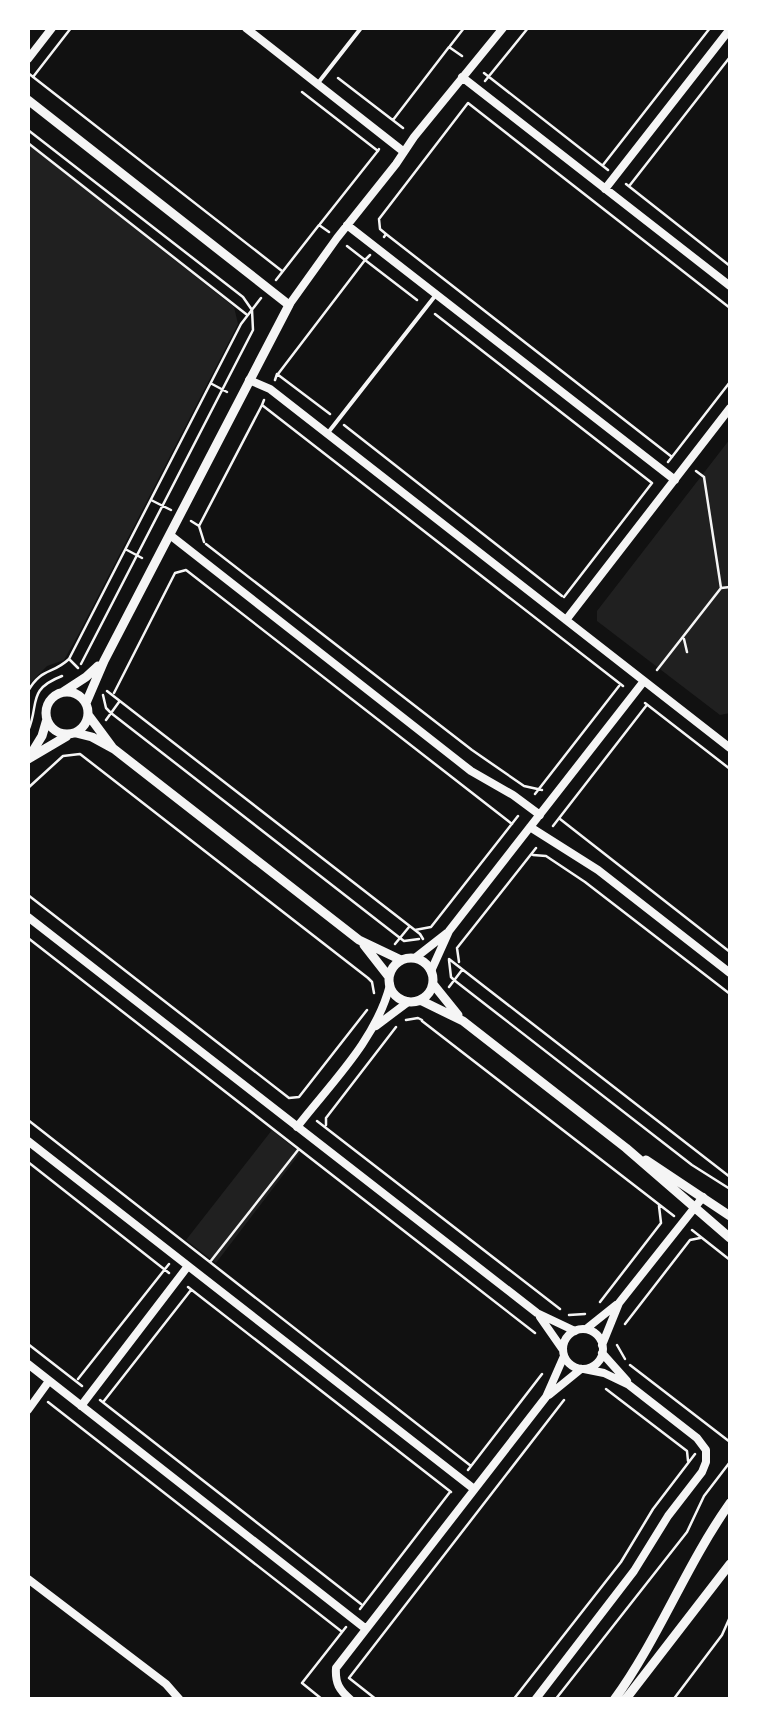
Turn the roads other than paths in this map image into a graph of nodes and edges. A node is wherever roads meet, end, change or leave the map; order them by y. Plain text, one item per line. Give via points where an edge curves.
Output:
1 (52, 28) edge
2 (246, 28) edge
3 (361, 28) edge
4 (503, 28) edge
5 (730, 29) edge
6 (28, 59) edge
7 (462, 77) junction
8 (318, 84) junction
9 (28, 100) edge
10 (404, 152) junction
11 (605, 189) junction
12 (347, 225) junction
13 (730, 286) edge
14 (436, 294) junction
15 (289, 305) junction
16 (249, 380) junction
17 (730, 408) edge
18 (327, 434) junction
19 (674, 480) junction
20 (170, 536) junction
21 (566, 620) junction
22 (104, 661) junction
23 (644, 680) junction
24 (63, 692) junction
25 (86, 703) junction
26 (89, 716) junction
27 (47, 719) junction
28 (73, 734) junction
29 (730, 745) edge
30 (114, 749) junction
31 (29, 758) edge
32 (540, 814) junction
33 (530, 828) junction
34 (28, 916) edge
35 (449, 930) junction
36 (359, 940) junction
37 (415, 958) junction
38 (401, 960) junction
39 (431, 971) junction
40 (730, 973) edge
41 (390, 981) junction
42 (433, 984) junction
43 (420, 1000) junction
44 (408, 1002) junction
45 (463, 1020) junction
46 (374, 1028) junction
47 (297, 1127) junction
48 (28, 1141) edge
49 (626, 1148) junction
50 (703, 1197) junction
51 (694, 1208) junction
52 (730, 1216) edge
53 (730, 1238) edge
54 (188, 1266) junction
55 (619, 1303) junction
56 (537, 1313) junction
57 (586, 1330) junction
58 (575, 1331) junction
59 (602, 1349) junction
60 (564, 1353) junction
61 (28, 1364) edge
62 (583, 1369) junction
63 (50, 1382) junction
64 (629, 1385) junction
65 (546, 1397) junction
66 (81, 1406) junction
67 (28, 1410) edge
68 (474, 1489) junction
69 (730, 1503) edge
70 (730, 1564) edge
71 (28, 1579) edge
72 (366, 1628) junction
73 (180, 1700) edge
74 (351, 1700) edge
75 (535, 1700) edge
76 (614, 1700) edge
77 (625, 1700) edge

1 - 6 street
2 - 8 street
3 - 8 lane
4 - 7 street
5 - 11 street
7 - 10 street
7 - 11 street
8 - 10 street
9 - 15 street
10 - 12 street
11 - 13 street
12 - 14 street
12 - 15 street
14 - 18 lane
14 - 19 street
15 - 16 street
16 - 18 street
16 - 20 street
17 - 19 street
18 - 21 street
19 - 21 street
20 - 22 street
20 - 32 street via 471,771
21 - 23 street
22 - 24 street
22 - 25 street
23 - 29 street
23 - 32 street
24 - 25 street
24 - 27 street via 47,705
25 - 26 street
26 - 28 street
26 - 30 street
27 - 28 street via 56,731
27 - 31 street
28 - 30 street
28 - 31 street
30 - 36 street
32 - 33 street
33 - 35 street
33 - 40 street via 598,870
34 - 47 street
35 - 37 street
35 - 39 street
36 - 38 street
36 - 41 street
37 - 38 street
37 - 39 street
38 - 41 street
39 - 42 street
41 - 44 street
41 - 46 street
42 - 43 street
42 - 45 street
43 - 44 street
43 - 45 street
44 - 46 street
45 - 49 street
46 - 47 street
47 - 56 street
48 - 54 street
49 - 50 street
49 - 51 street
50 - 51 street
50 - 52 street
51 - 53 street
51 - 55 street
54 - 66 street
54 - 68 street
55 - 57 street
55 - 59 street
56 - 58 street
56 - 60 street
57 - 58 street
57 - 59 street
58 - 60 street
59 - 62 street via 596,1364
59 - 64 street
60 - 62 street
60 - 65 street
61 - 63 street
62 - 64 street
62 - 65 street
63 - 66 street
63 - 67 street
64 - 75 street via 703,1444 702,1472
65 - 68 street
66 - 72 street
68 - 72 street
69 - 76 street
70 - 77 street
71 - 73 street
72 - 74 street via 336,1668 338,1688

